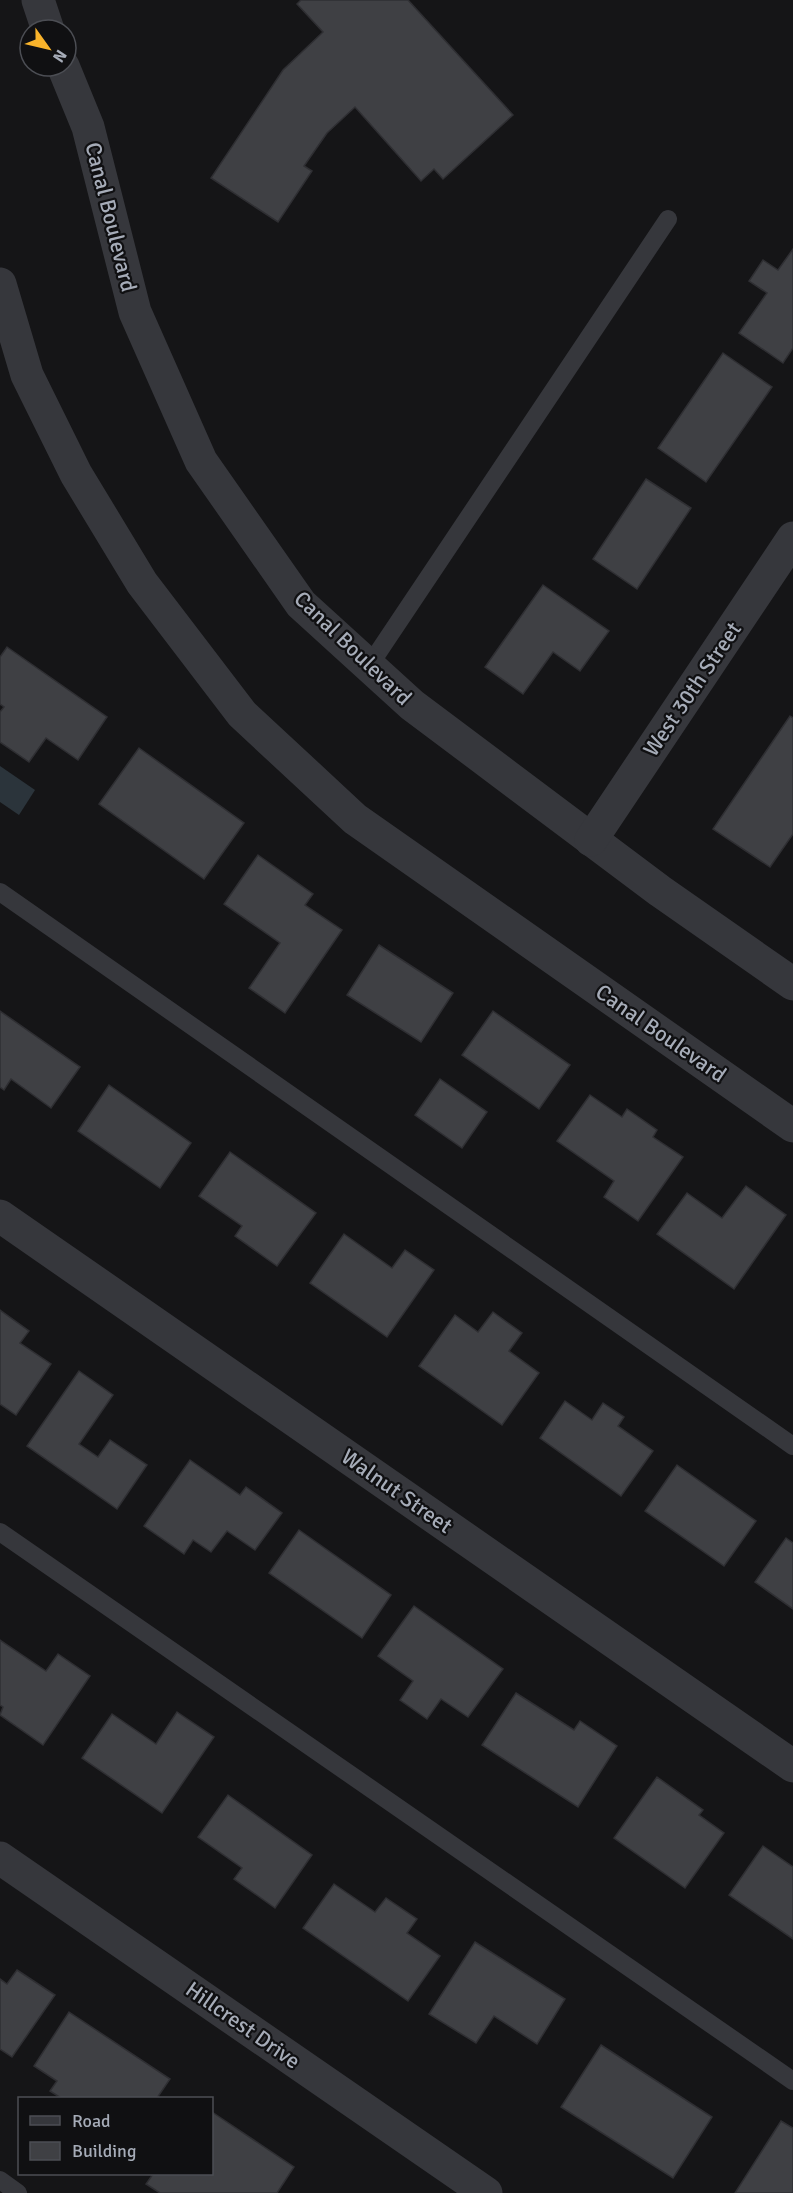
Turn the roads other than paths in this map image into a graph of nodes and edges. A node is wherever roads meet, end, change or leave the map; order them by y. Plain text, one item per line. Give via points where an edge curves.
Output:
1 (38, 0) edge
2 (44, 18) edge
3 (68, 78) edge
4 (668, 219) dead end
5 (0, 284) edge
6 (793, 538) edge
7 (369, 666) junction
8 (591, 840) junction
9 (0, 892) edge
10 (793, 984) edge
11 (793, 1126) edge
12 (0, 1216) edge
13 (793, 1446) edge
14 (0, 1532) edge
15 (793, 1766) edge
16 (0, 1858) edge
17 (793, 2081) edge
18 (0, 2180) edge
19 (18, 2193) edge
20 (486, 2193) edge

1 - 2 street
3 - 7 street, Canal Boulevard via 88,127 135,312 201,461 301,604
4 - 7 lane
5 - 11 street, Canal Boulevard via 27,375 76,474 142,583 242,714 355,819
6 - 8 street, West 30th Street
7 - 8 street, Canal Boulevard via 412,705
8 - 10 street, Canal Boulevard
9 - 13 lane
12 - 15 street, Walnut Street
14 - 17 lane
16 - 20 street, Hillcrest Drive
18 - 19 lane

